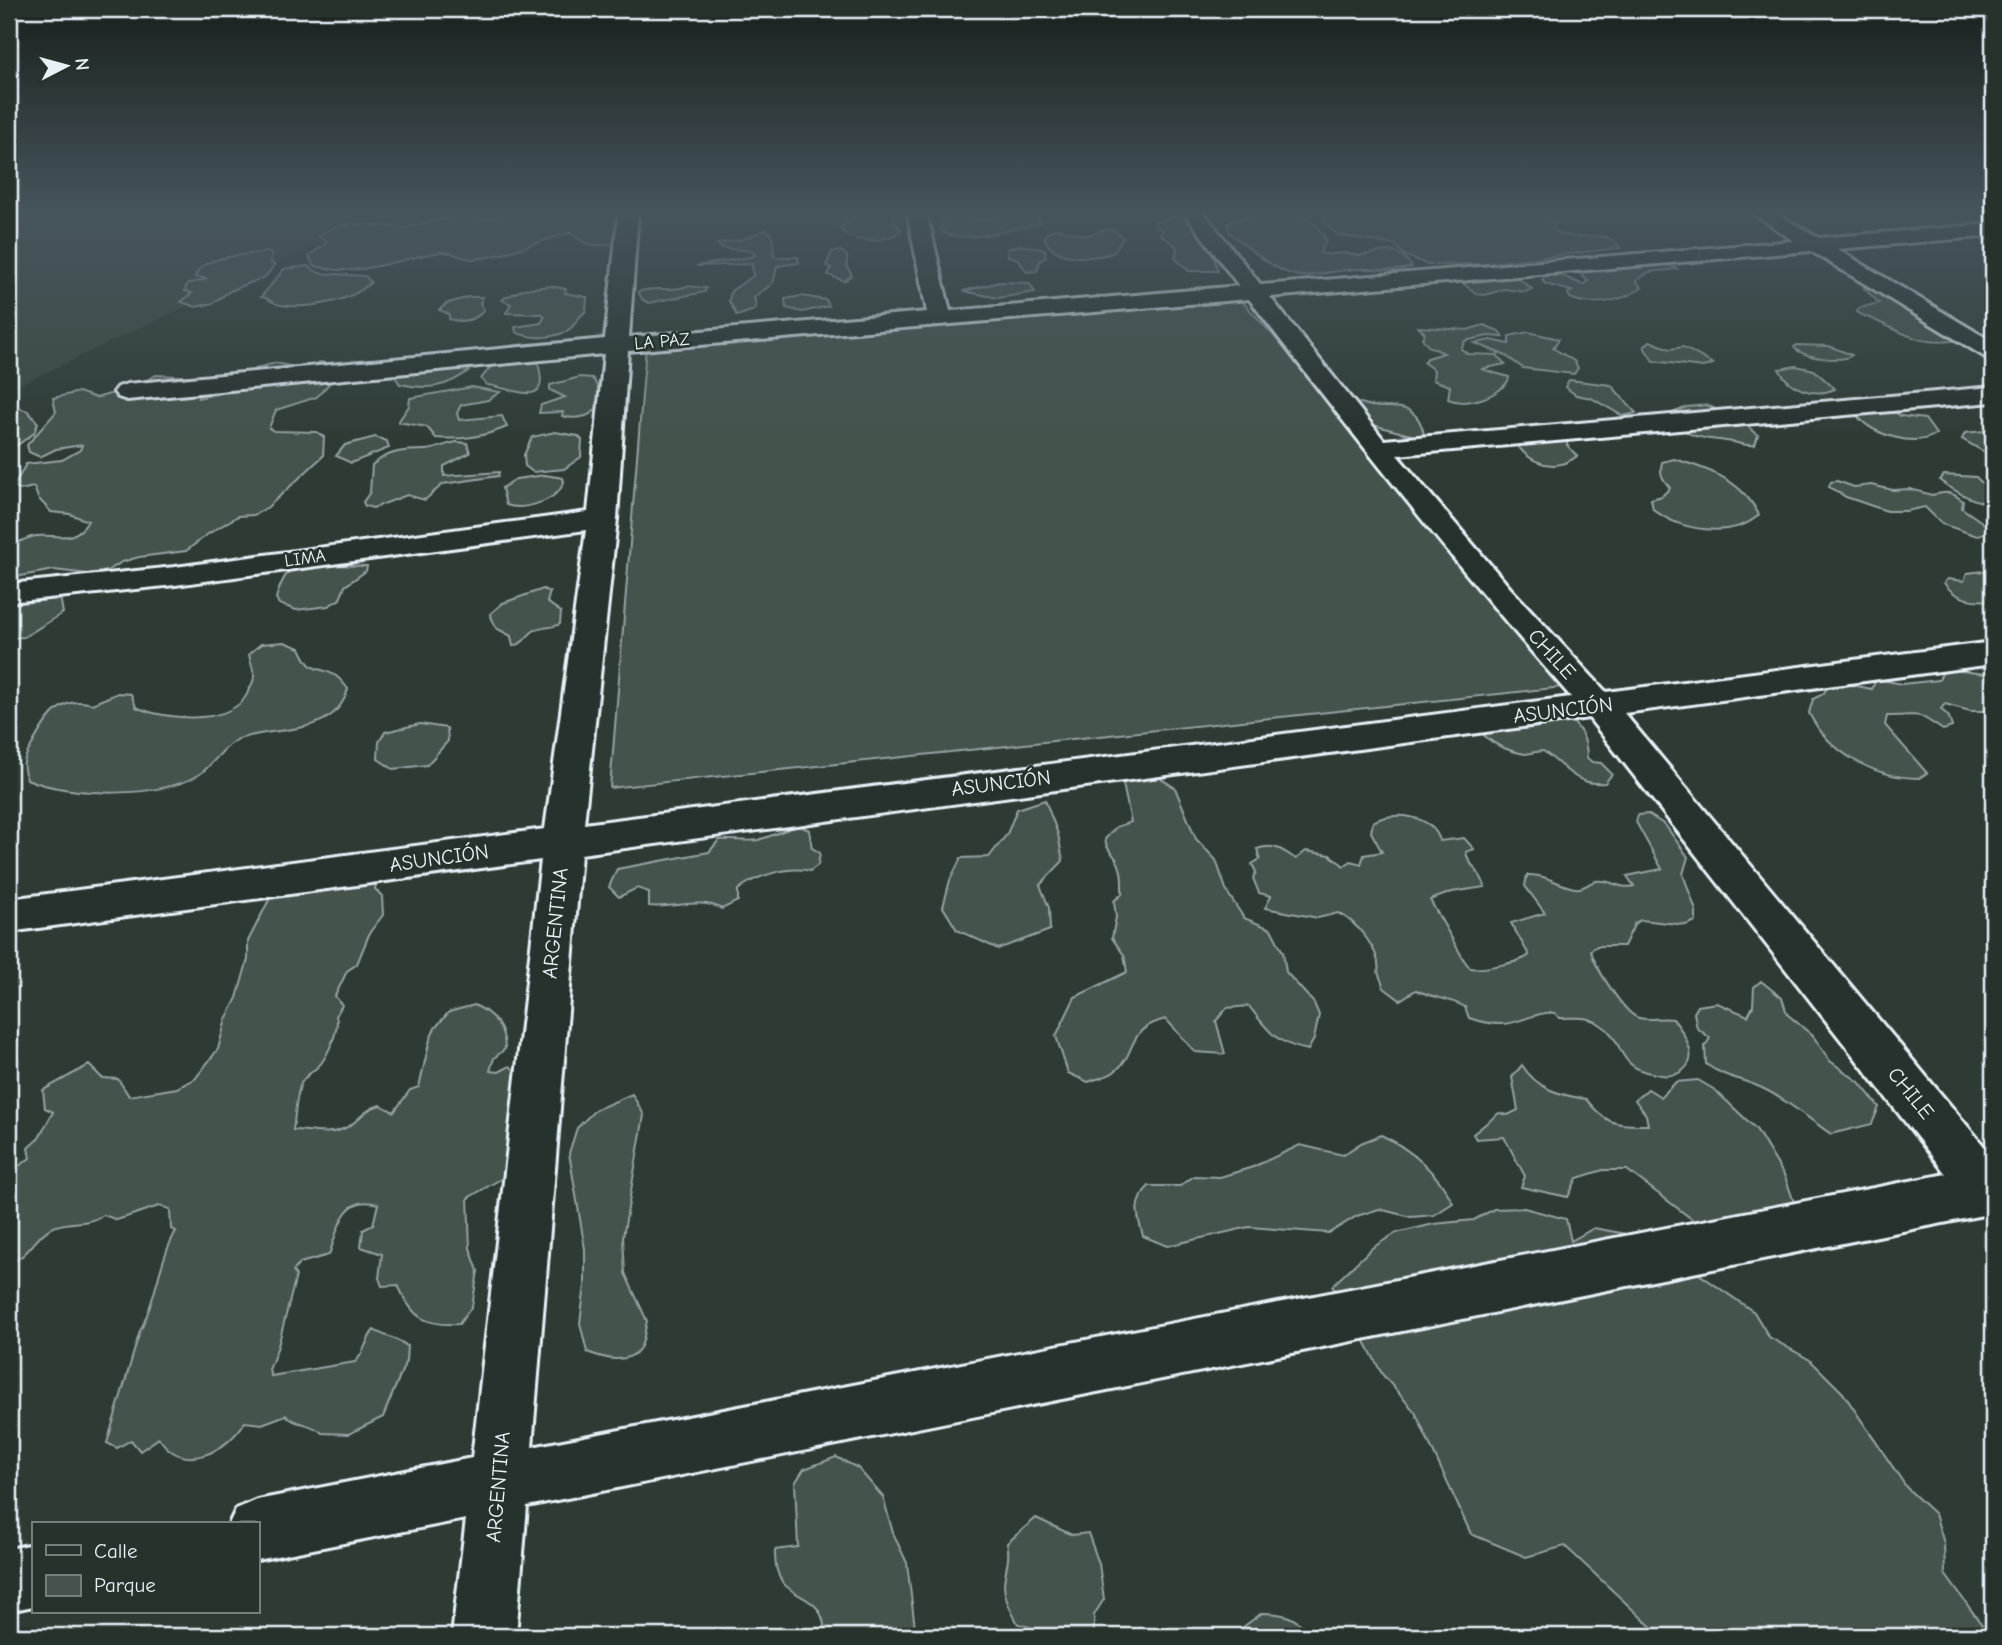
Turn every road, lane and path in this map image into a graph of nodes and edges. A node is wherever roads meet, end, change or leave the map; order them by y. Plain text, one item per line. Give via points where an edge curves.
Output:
1 (623, 288) edge
2 (933, 288) edge
3 (1249, 288) edge
4 (1313, 288) edge
5 (1885, 288) edge
6 (1253, 293) junction
7 (940, 318) junction
8 (619, 345) junction
9 (1993, 352) edge
10 (127, 392) dead end
11 (1993, 394) edge
12 (1377, 449) junction
13 (602, 519) junction
14 (9, 593) edge
15 (1993, 653) edge
16 (1598, 705) junction
17 (563, 841) junction
18 (9, 915) edge
19 (1992, 1191) edge
20 (498, 1481) junction
21 (259, 1530) edge
22 (32, 1575) edge
23 (9, 1580) edge
24 (484, 1636) edge

1 - 8 street, ARGENTINA
2 - 7 street
3 - 6 street, CHILE
4 - 6 street, LA PAZ
5 - 9 street
6 - 7 street, LA PAZ
6 - 12 street, CHILE
7 - 8 street, LA PAZ
8 - 10 street, LA PAZ
8 - 13 street, ARGENTINA
11 - 12 street
12 - 16 street, CHILE
13 - 14 street, LIMA via 175,576
13 - 17 street, ARGENTINA
15 - 16 street, ASUNCIÓN
16 - 17 street, ASUNCIÓN
16 - 19 street, CHILE
17 - 18 street, ASUNCIÓN
17 - 20 street, ARGENTINA
19 - 20 street
20 - 21 street
20 - 24 street, ARGENTINA
22 - 23 street

